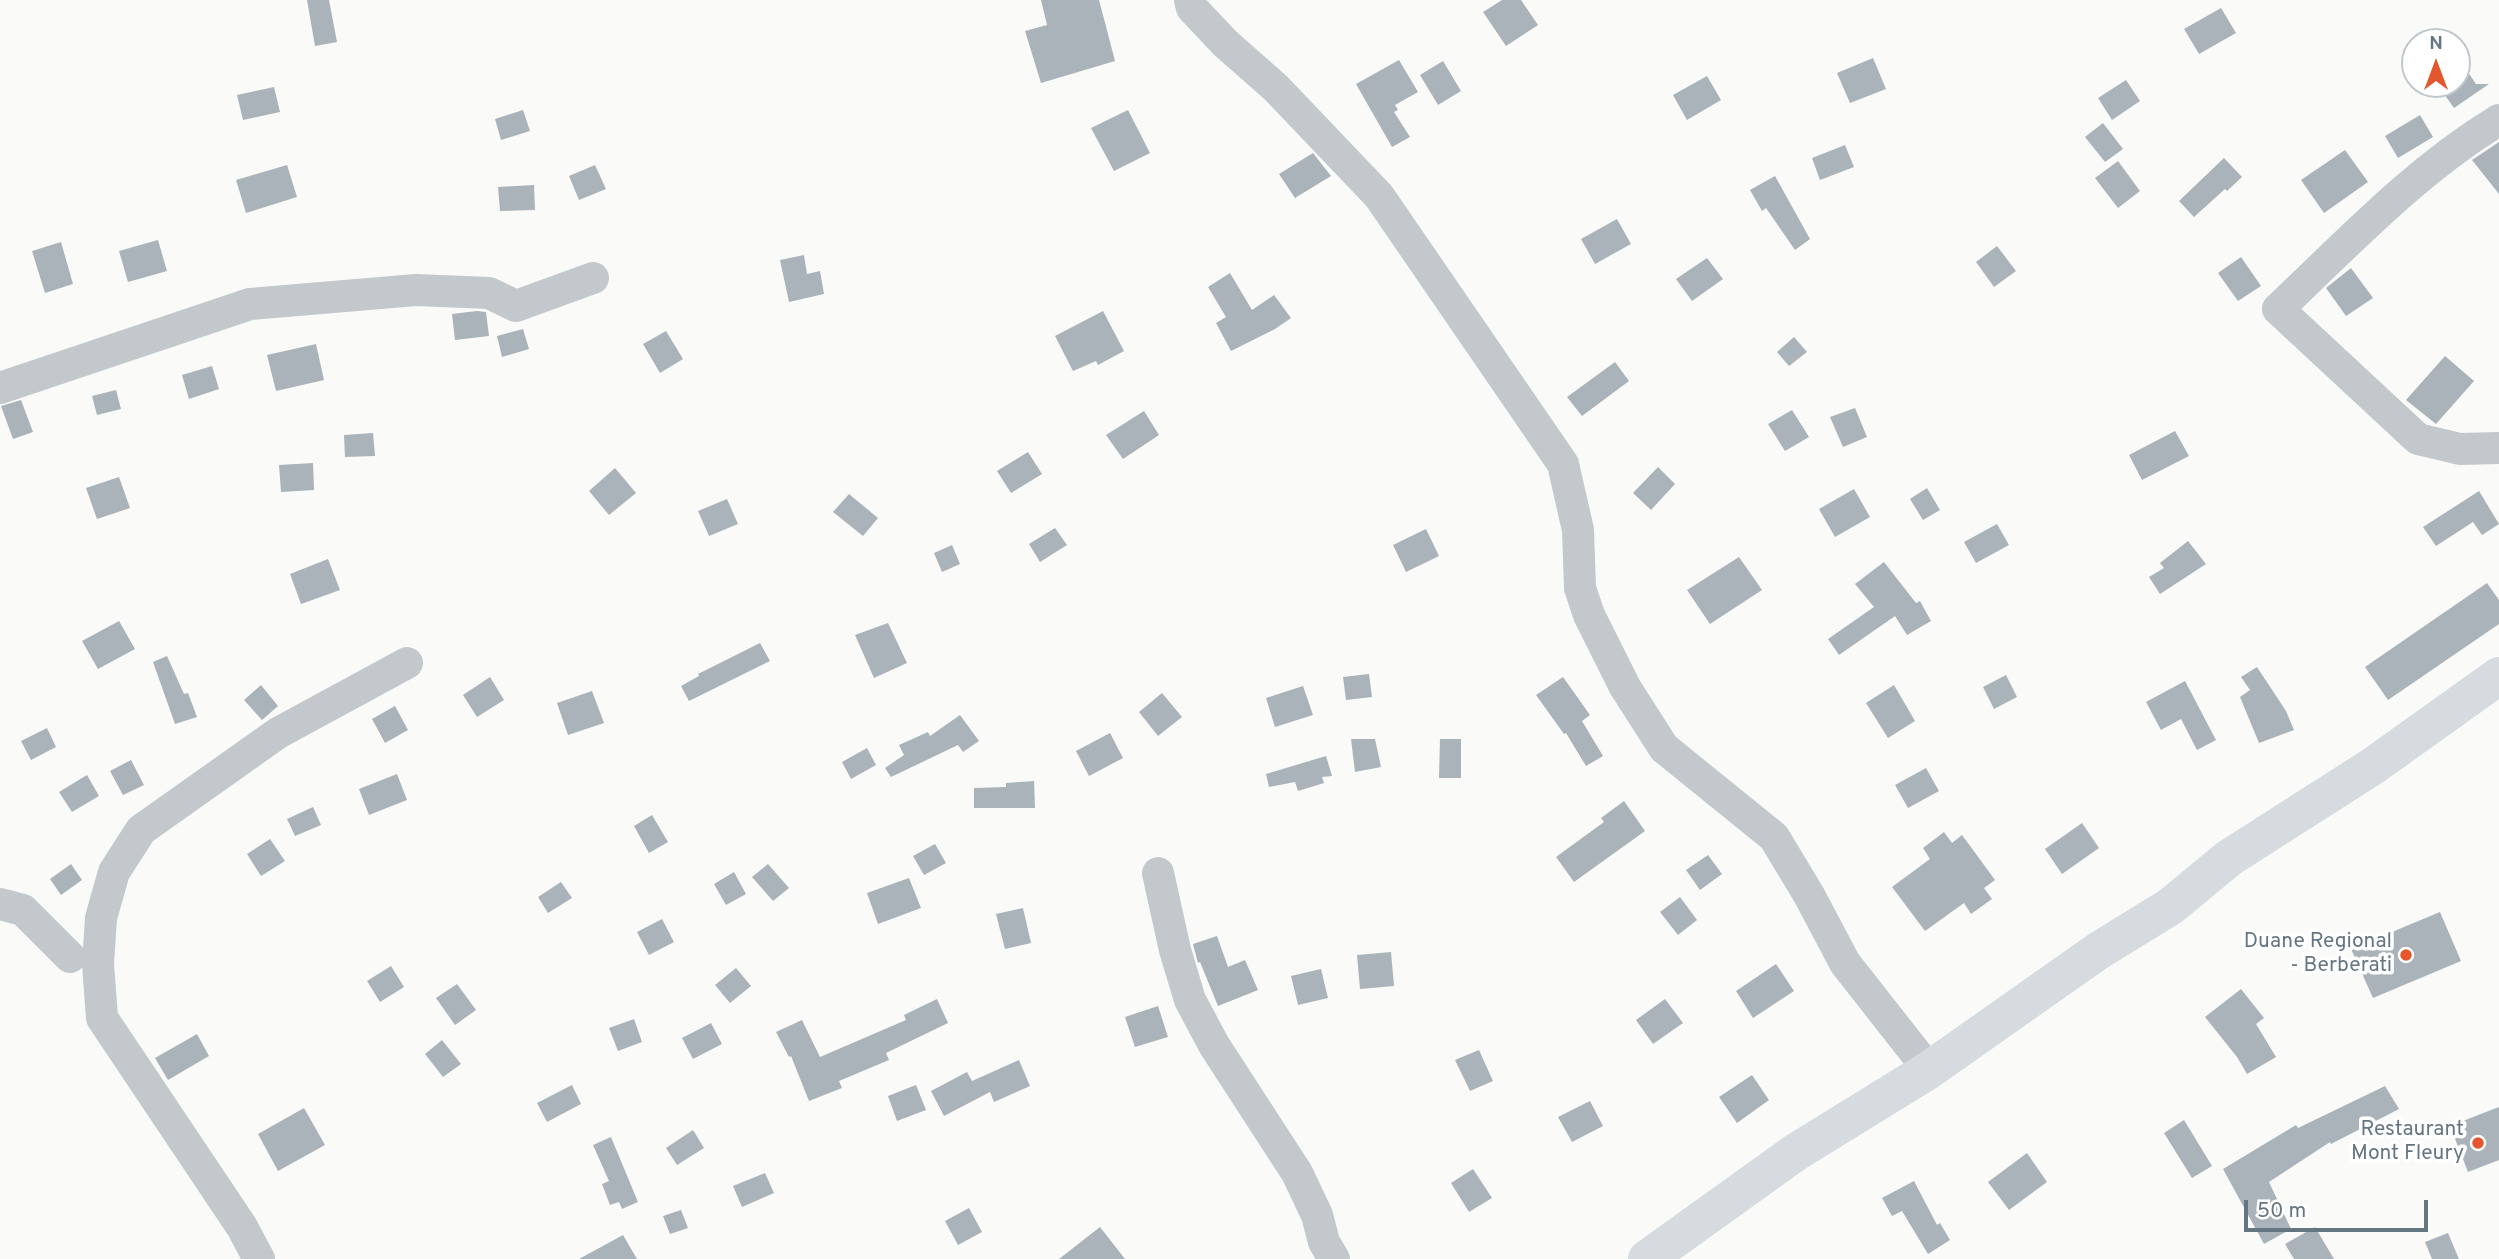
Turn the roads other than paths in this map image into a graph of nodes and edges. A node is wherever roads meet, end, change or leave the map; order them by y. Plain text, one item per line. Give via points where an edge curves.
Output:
1 (1190, 0) edge
2 (2499, 120) edge
3 (593, 278) dead end
4 (0, 388) edge
5 (2499, 448) edge
6 (407, 663) dead end
7 (2499, 676) edge
8 (1158, 873) dead end
9 (0, 904) edge
10 (69, 957) dead end
11 (1929, 1070) junction
12 (259, 1259) edge
13 (1334, 1259) edge
14 (1647, 1259) edge

1 - 11 street via 1225,43 1276,88 1379,196 1563,464 1578,530 1580,588 1625,687 1664,748 1774,837 1845,963
2 - 5 street via 2412,181 2278,309 2418,439 2460,449
3 - 4 street via 516,306 489,293 416,290 250,304
6 - 12 street via 278,733 141,830 114,872 101,918 102,1018
7 - 11 main road via 2374,766 2229,858 2171,906 2098,951
8 - 13 street via 1190,1000 1297,1174
9 - 10 street via 23,910
11 - 14 main road via 1796,1152

